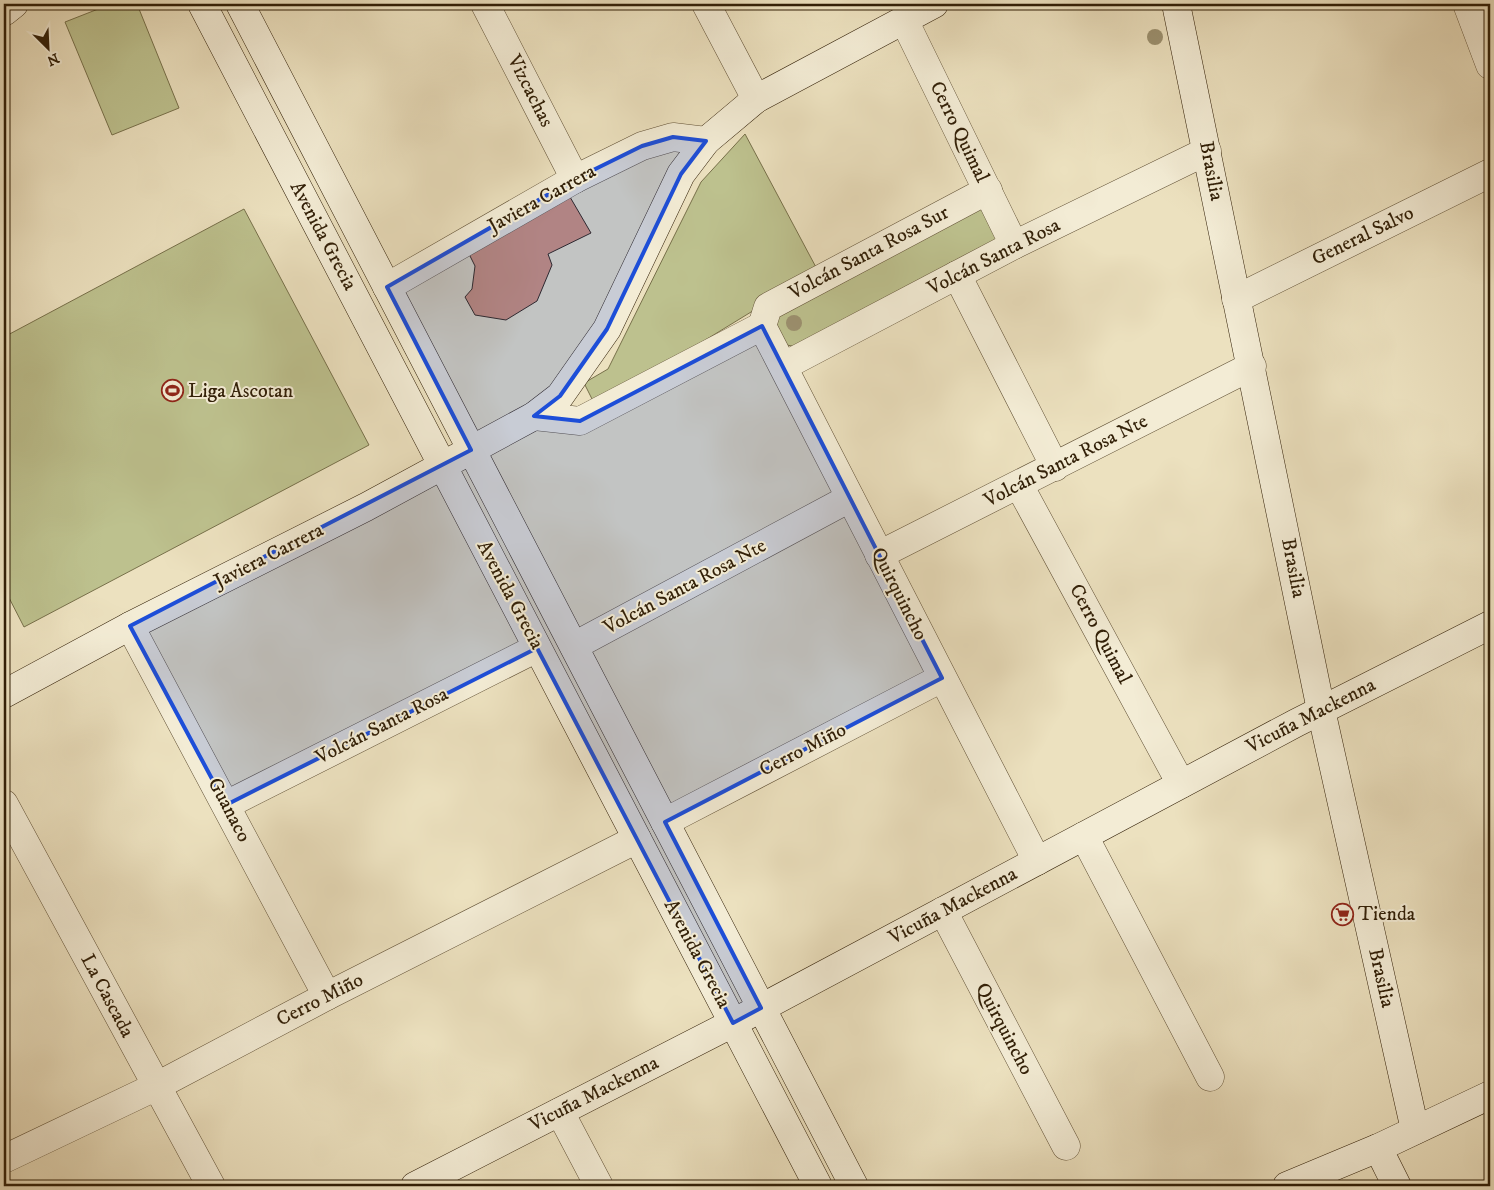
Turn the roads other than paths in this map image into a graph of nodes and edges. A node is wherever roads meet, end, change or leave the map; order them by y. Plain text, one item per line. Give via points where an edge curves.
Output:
1 (14, 4) edge
2 (202, 4) edge
3 (240, 4) edge
4 (485, 4) edge
5 (706, 4) edge
6 (1176, 4) edge
7 (1467, 4) edge
8 (920, 9) edge
9 (4, 12) edge
10 (1490, 65) edge
11 (756, 99) junction
12 (706, 141) junction
13 (1207, 151) junction
14 (1490, 173) edge
15 (576, 179) junction
16 (988, 190) junction
17 (1014, 245) junction
18 (957, 275) junction
19 (387, 287) junction
20 (1236, 299) junction
21 (762, 326) junction
22 (784, 366) junction
23 (1252, 366) junction
24 (534, 416) junction
25 (471, 450) junction
26 (442, 466) junction
27 (1055, 467) junction
28 (1019, 484) junction
29 (850, 498) junction
30 (879, 555) junction
31 (1490, 625) edge
32 (130, 626) junction
33 (574, 646) junction
34 (537, 648) junction
35 (942, 678) junction
36 (4, 694) edge
37 (1321, 710) junction
38 (1181, 784) junction
39 (4, 804) edge
40 (226, 805) junction
41 (665, 822) junction
42 (1084, 836) junction
43 (637, 839) junction
44 (1037, 861) junction
45 (943, 911) junction
46 (326, 996) junction
47 (761, 1008) junction
48 (733, 1023) junction
49 (1210, 1077) dead end
50 (155, 1086) junction
51 (1490, 1094) edge
52 (560, 1112) junction
53 (1415, 1130) junction
54 (1066, 1146) dead end
55 (1378, 1148) junction
56 (4, 1159) edge
57 (211, 1186) edge
58 (415, 1186) edge
59 (599, 1186) edge
60 (818, 1186) edge
61 (854, 1186) edge
62 (1288, 1186) edge
63 (1397, 1186) edge

1 - 9 street
2 - 26 street, Avenida Grecia
3 - 19 street, Avenida Grecia
4 - 15 street, Vizcachas
5 - 11 street
6 - 13 street, Brasilia
7 - 10 street
8 - 11 street, Javiera Carrera
8 - 16 street, Cerro Quimal
11 - 12 street, Javiera Carrera
12 - 15 street, Javiera Carrera via 673,137 642,146
12 - 24 street, Javiera Carrera via 681,174 607,329 560,396
13 - 17 street, Volcán Santa Rosa
13 - 20 street, Brasilia
14 - 20 street, General Salvo
15 - 19 street, Javiera Carrera
16 - 17 street, Cerro Quimal
16 - 21 street, Volcán Santa Rosa Sur via 768,307
17 - 18 street, Volcán Santa Rosa
18 - 22 street, Volcán Santa Rosa
18 - 27 street
19 - 25 street, Avenida Grecia
20 - 23 street, Brasilia
21 - 22 street, Quirquincho
21 - 24 street via 580,421
22 - 29 street, Quirquincho
23 - 27 street, Volcán Santa Rosa Nte
23 - 37 street, Brasilia
24 - 25 street, Javiera Carrera
25 - 26 street, Javiera Carrera
25 - 33 street, Avenida Grecia
26 - 32 street, Javiera Carrera
26 - 34 street, Avenida Grecia
27 - 28 street, Volcán Santa Rosa Nte
28 - 30 street, Volcán Santa Rosa Nte
28 - 38 street, Cerro Quimal
29 - 30 street, Quirquincho
29 - 33 street, Volcán Santa Rosa Nte
30 - 35 street, Quirquincho
31 - 37 street, Vicuña Mackenna
32 - 36 street, Javiera Carrera
32 - 40 street, Guanaco
33 - 41 street, Avenida Grecia
34 - 40 street, Volcán Santa Rosa
34 - 43 street, Avenida Grecia
35 - 41 street, Cerro Miño
35 - 44 street, Quirquincho
37 - 38 street, Vicuña Mackenna
37 - 53 street, Brasilia
38 - 42 street, Vicuña Mackenna
39 - 50 street, La Cascada
40 - 46 street, Guanaco
41 - 47 street, Avenida Grecia
42 - 44 street, Vicuña Mackenna
42 - 49 street
43 - 46 street, Cerro Miño
43 - 48 street, Avenida Grecia
44 - 45 street, Vicuña Mackenna
45 - 47 street, Vicuña Mackenna
45 - 54 street, Quirquincho
46 - 50 street, Cerro Miño
47 - 48 street, Vicuña Mackenna
47 - 61 street, Avenida Grecia
48 - 52 street, Vicuña Mackenna
48 - 60 street, Avenida Grecia
50 - 56 street, Cerro Miño
50 - 57 street, La Cascada
51 - 53 street
52 - 58 street, Vicuña Mackenna
52 - 59 street
53 - 55 street
55 - 62 street
55 - 63 street

